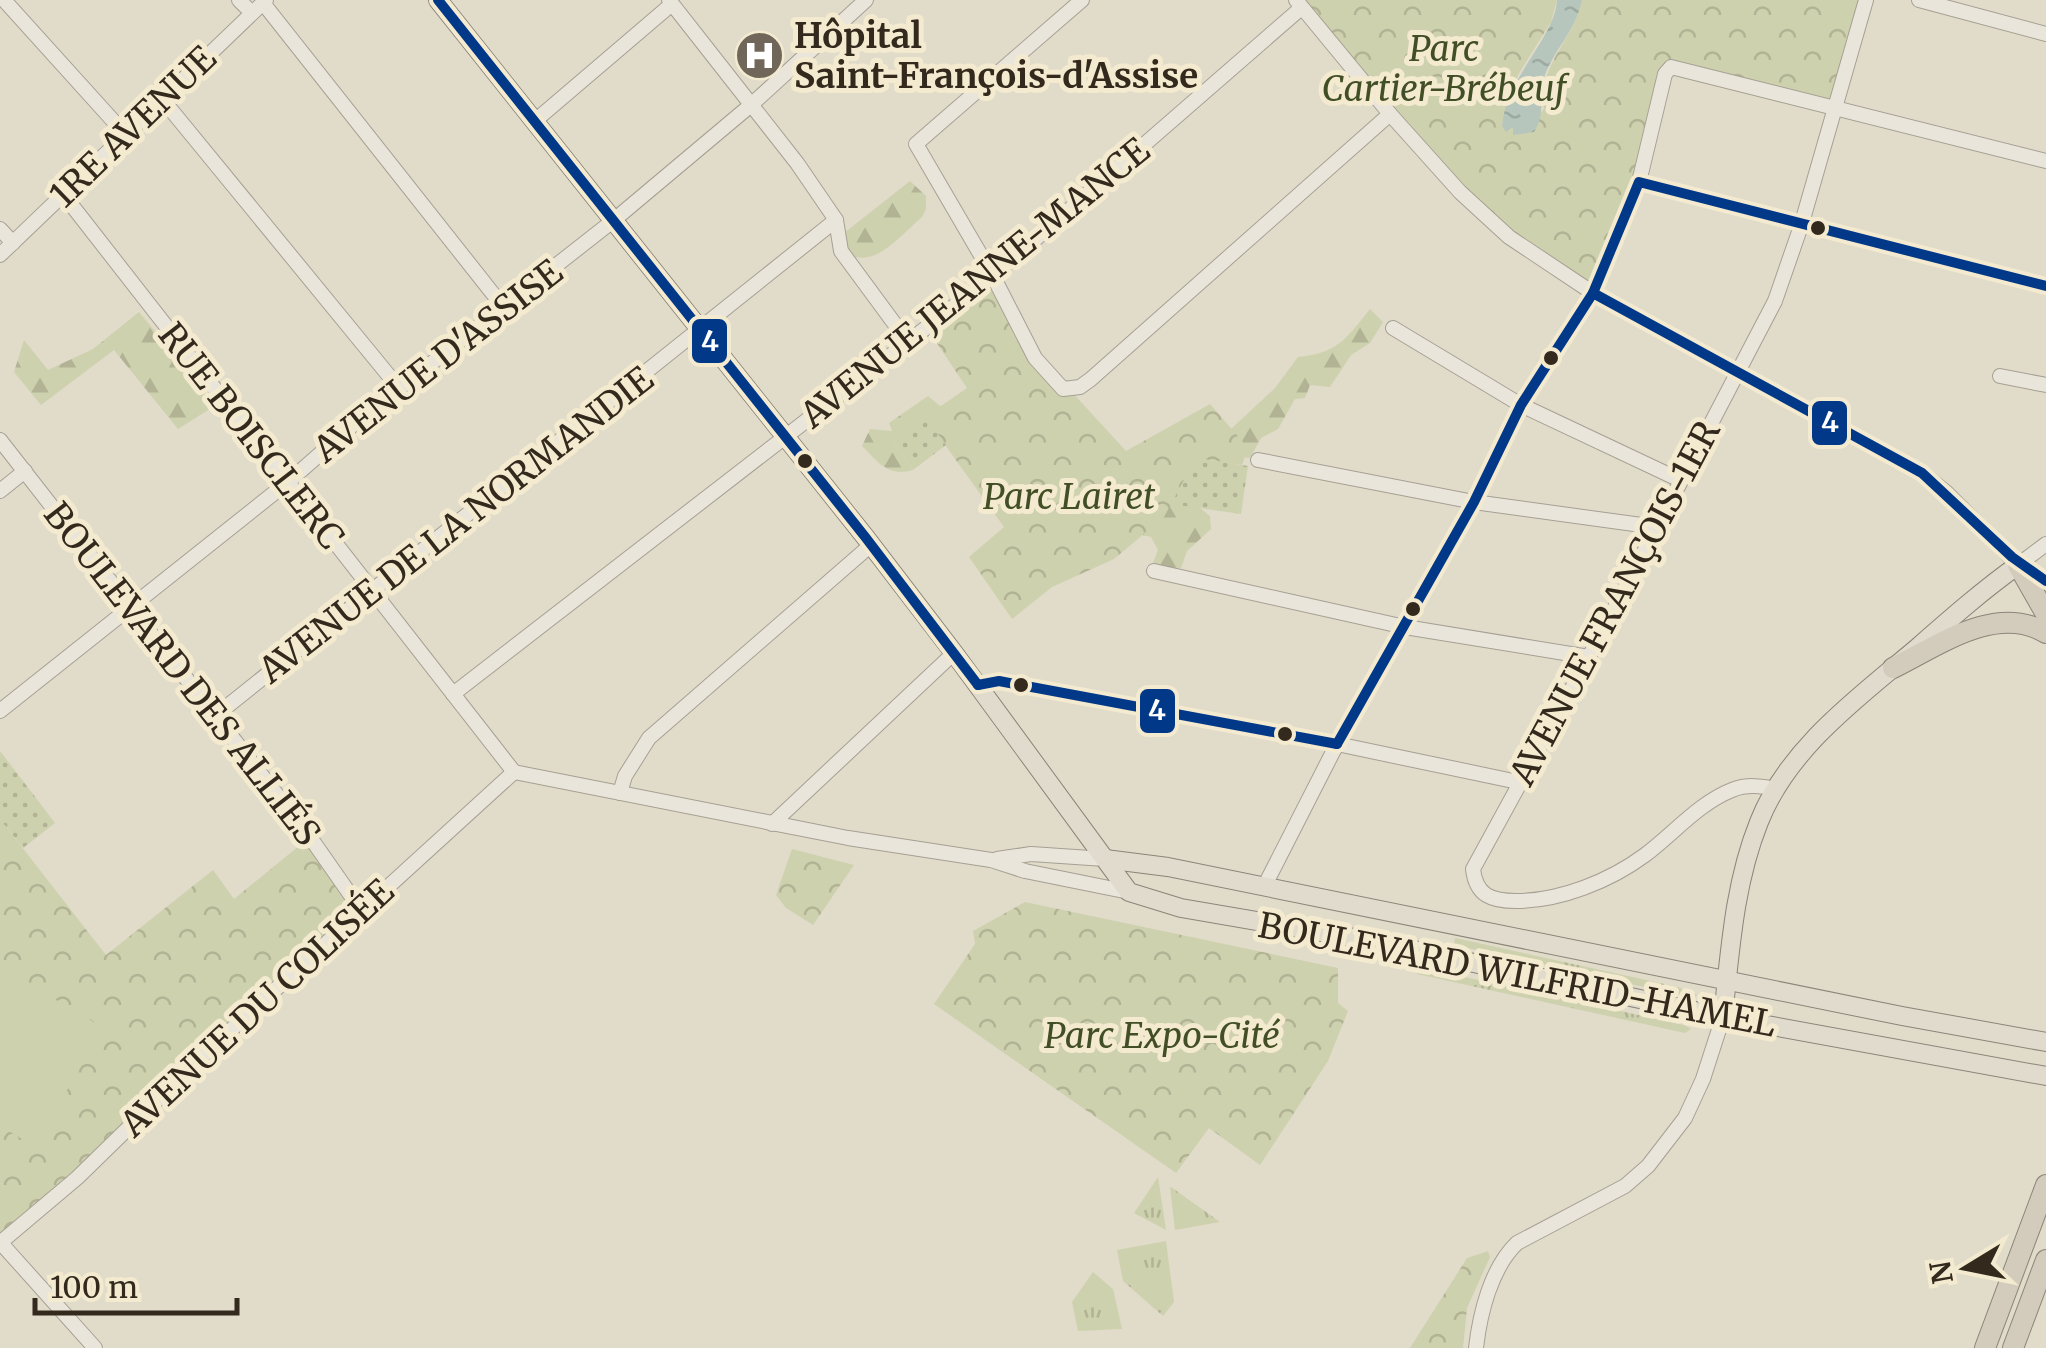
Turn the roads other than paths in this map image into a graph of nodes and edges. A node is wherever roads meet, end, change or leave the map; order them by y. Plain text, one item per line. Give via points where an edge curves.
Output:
1 (4, 0) edge
2 (239, 0) edge
3 (1082, 0) edge
4 (1866, 0) edge
5 (1919, 0) edge
6 (445, 2) edge
7 (671, 2) edge
8 (860, 2) edge
9 (1298, 4) edge
10 (260, 6) edge
11 (2046, 34) edge
12 (163, 100) junction
13 (752, 106) junction
14 (1835, 108) junction
15 (1390, 114) junction
16 (536, 120) junction
17 (126, 135) junction
18 (2046, 160) edge
19 (1639, 182) junction
20 (62, 194) junction
21 (614, 220) junction
22 (836, 220) junction
23 (1801, 226) junction
24 (0, 229) edge
25 (13, 243) junction
26 (0, 255) edge
27 (993, 276) junction
28 (2046, 286) edge
29 (1593, 292) junction
30 (505, 308) junction
31 (1393, 328) dead end
32 (701, 331) junction
33 (908, 342) junction
34 (1738, 374) junction
35 (2000, 376) dead end
36 (2046, 386) edge
37 (400, 388) junction
38 (1520, 405) junction
39 (786, 438) junction
40 (0, 440) edge
41 (1258, 460) dead end
42 (25, 471) junction
43 (1680, 480) junction
44 (288, 482) junction
45 (0, 491) edge
46 (1474, 502) junction
47 (1656, 527) junction
48 (870, 544) junction
49 (2046, 544) edge
50 (2018, 565) junction
51 (1154, 571) dead end
52 (2046, 581) edge
53 (372, 590) junction
54 (129, 605) junction
55 (2046, 614) edge
56 (1405, 627) junction
57 (2046, 634) edge
58 (954, 652) junction
59 (1588, 658) junction
60 (1893, 668) junction
61 (978, 685) junction
62 (453, 694) junction
63 (0, 711) edge
64 (215, 716) junction
65 (1337, 744) junction
66 (514, 772) junction
67 (1518, 782) junction
68 (1777, 789) junction
69 (620, 793) junction
70 (772, 824) junction
71 (1104, 859) junction
72 (991, 860) junction
73 (1264, 887) junction
74 (1129, 892) junction
75 (361, 910) junction
76 (1727, 980) junction
77 (1723, 1018) junction
78 (2046, 1042) edge
79 (2046, 1076) edge
80 (2046, 1185) edge
81 (0, 1242) edge
82 (2046, 1260) edge
83 (94, 1348) edge
84 (1476, 1348) edge
85 (1985, 1348) edge
86 (2013, 1348) edge

1 - 17 street
2 - 10 street
3 - 27 street via 916,144
4 - 14 street, AVENUE FRANÇOIS-1ER
5 - 11 street
6 - 16 main road
7 - 13 street
7 - 16 street
8 - 13 street, AVENUE D'ASSISE
9 - 15 street
9 - 27 street, AVENUE JEANNE-MANCE
10 - 12 street, 1RE AVENUE
10 - 30 street
12 - 17 street, 1RE AVENUE
12 - 37 street
13 - 21 street, AVENUE D'ASSISE
13 - 22 street
14 - 18 street
14 - 19 street via 1671,67
14 - 23 street, AVENUE FRANÇOIS-1ER
15 - 27 street via 1080,387 1063,389 1035,358
15 - 29 street via 1508,238
16 - 21 main road
17 - 20 street, 1RE AVENUE
19 - 23 street
19 - 29 street
20 - 25 street, 1RE AVENUE
20 - 44 street, RUE BOISCLERC
21 - 30 street, AVENUE D'ASSISE
21 - 32 main road
22 - 32 street, AVENUE DE LA NORMANDIE
22 - 33 street via 841,251
23 - 28 street
23 - 34 street, AVENUE FRANÇOIS-1ER via 1775,301
24 - 25 street
25 - 26 street, 1RE AVENUE
27 - 33 street, AVENUE JEANNE-MANCE
29 - 34 street
29 - 38 street
30 - 37 street, AVENUE D'ASSISE
31 - 38 street
32 - 39 main road
32 - 53 street, AVENUE DE LA NORMANDIE
33 - 39 street, AVENUE JEANNE-MANCE
34 - 43 street, AVENUE FRANÇOIS-1ER
34 - 50 street via 1922,473
35 - 36 street
37 - 44 street, AVENUE D'ASSISE
38 - 43 street
38 - 46 street
39 - 48 main road
39 - 62 street, AVENUE JEANNE-MANCE
40 - 42 street, BOULEVARD DES ALLIÉS
41 - 46 street
42 - 45 street
42 - 54 street, BOULEVARD DES ALLIÉS
43 - 47 street, AVENUE FRANÇOIS-1ER
44 - 53 street, RUE BOISCLERC
44 - 54 street, AVENUE D'ASSISE
46 - 47 street
46 - 56 street
47 - 59 street, AVENUE FRANÇOIS-1ER
48 - 58 main road
48 - 69 street via 649,738
49 - 50 street
50 - 52 highway
50 - 55 highway
50 - 60 main road
51 - 56 street
53 - 62 street, RUE BOISCLERC
53 - 64 street, AVENUE DE LA NORMANDIE
54 - 63 street, AVENUE D'ASSISE
54 - 64 street, BOULEVARD DES ALLIÉS
56 - 59 street
56 - 65 street
57 - 60 highway via 1993,623
58 - 61 main road
58 - 70 street
59 - 67 street, AVENUE FRANÇOIS-1ER
60 - 68 main road via 1796,758
61 - 65 street via 999,681
61 - 71 main road
62 - 66 street, RUE BOISCLERC
64 - 75 street, BOULEVARD DES ALLIÉS
65 - 67 street
65 - 73 street
66 - 69 street, BOULEVARD WILFRID-HAMEL
66 - 75 street, AVENUE DU COLISÉE
67 - 68 street, AVENUE FRANÇOIS-1ER via 1473,869 1486,897 1499,901 1586,887 1645,855 1730,791
68 - 76 main road via 1760,817 1740,886
69 - 70 street, BOULEVARD WILFRID-HAMEL
70 - 72 street, BOULEVARD WILFRID-HAMEL
71 - 72 street, BOULEVARD WILFRID-HAMEL via 1031,854
71 - 73 main road, BOULEVARD WILFRID-HAMEL
71 - 74 main road
72 - 74 street, BOULEVARD WILFRID-HAMEL
73 - 76 main road, BOULEVARD WILFRID-HAMEL
74 - 77 main road, BOULEVARD WILFRID-HAMEL
75 - 81 street, AVENUE DU COLISÉE via 77,1178
76 - 77 main road
76 - 78 main road, BOULEVARD WILFRID-HAMEL
77 - 79 main road, BOULEVARD WILFRID-HAMEL
77 - 84 street via 1685,1118 1648,1166 1505,1254 1479,1320
80 - 85 highway
81 - 83 street
82 - 86 highway

